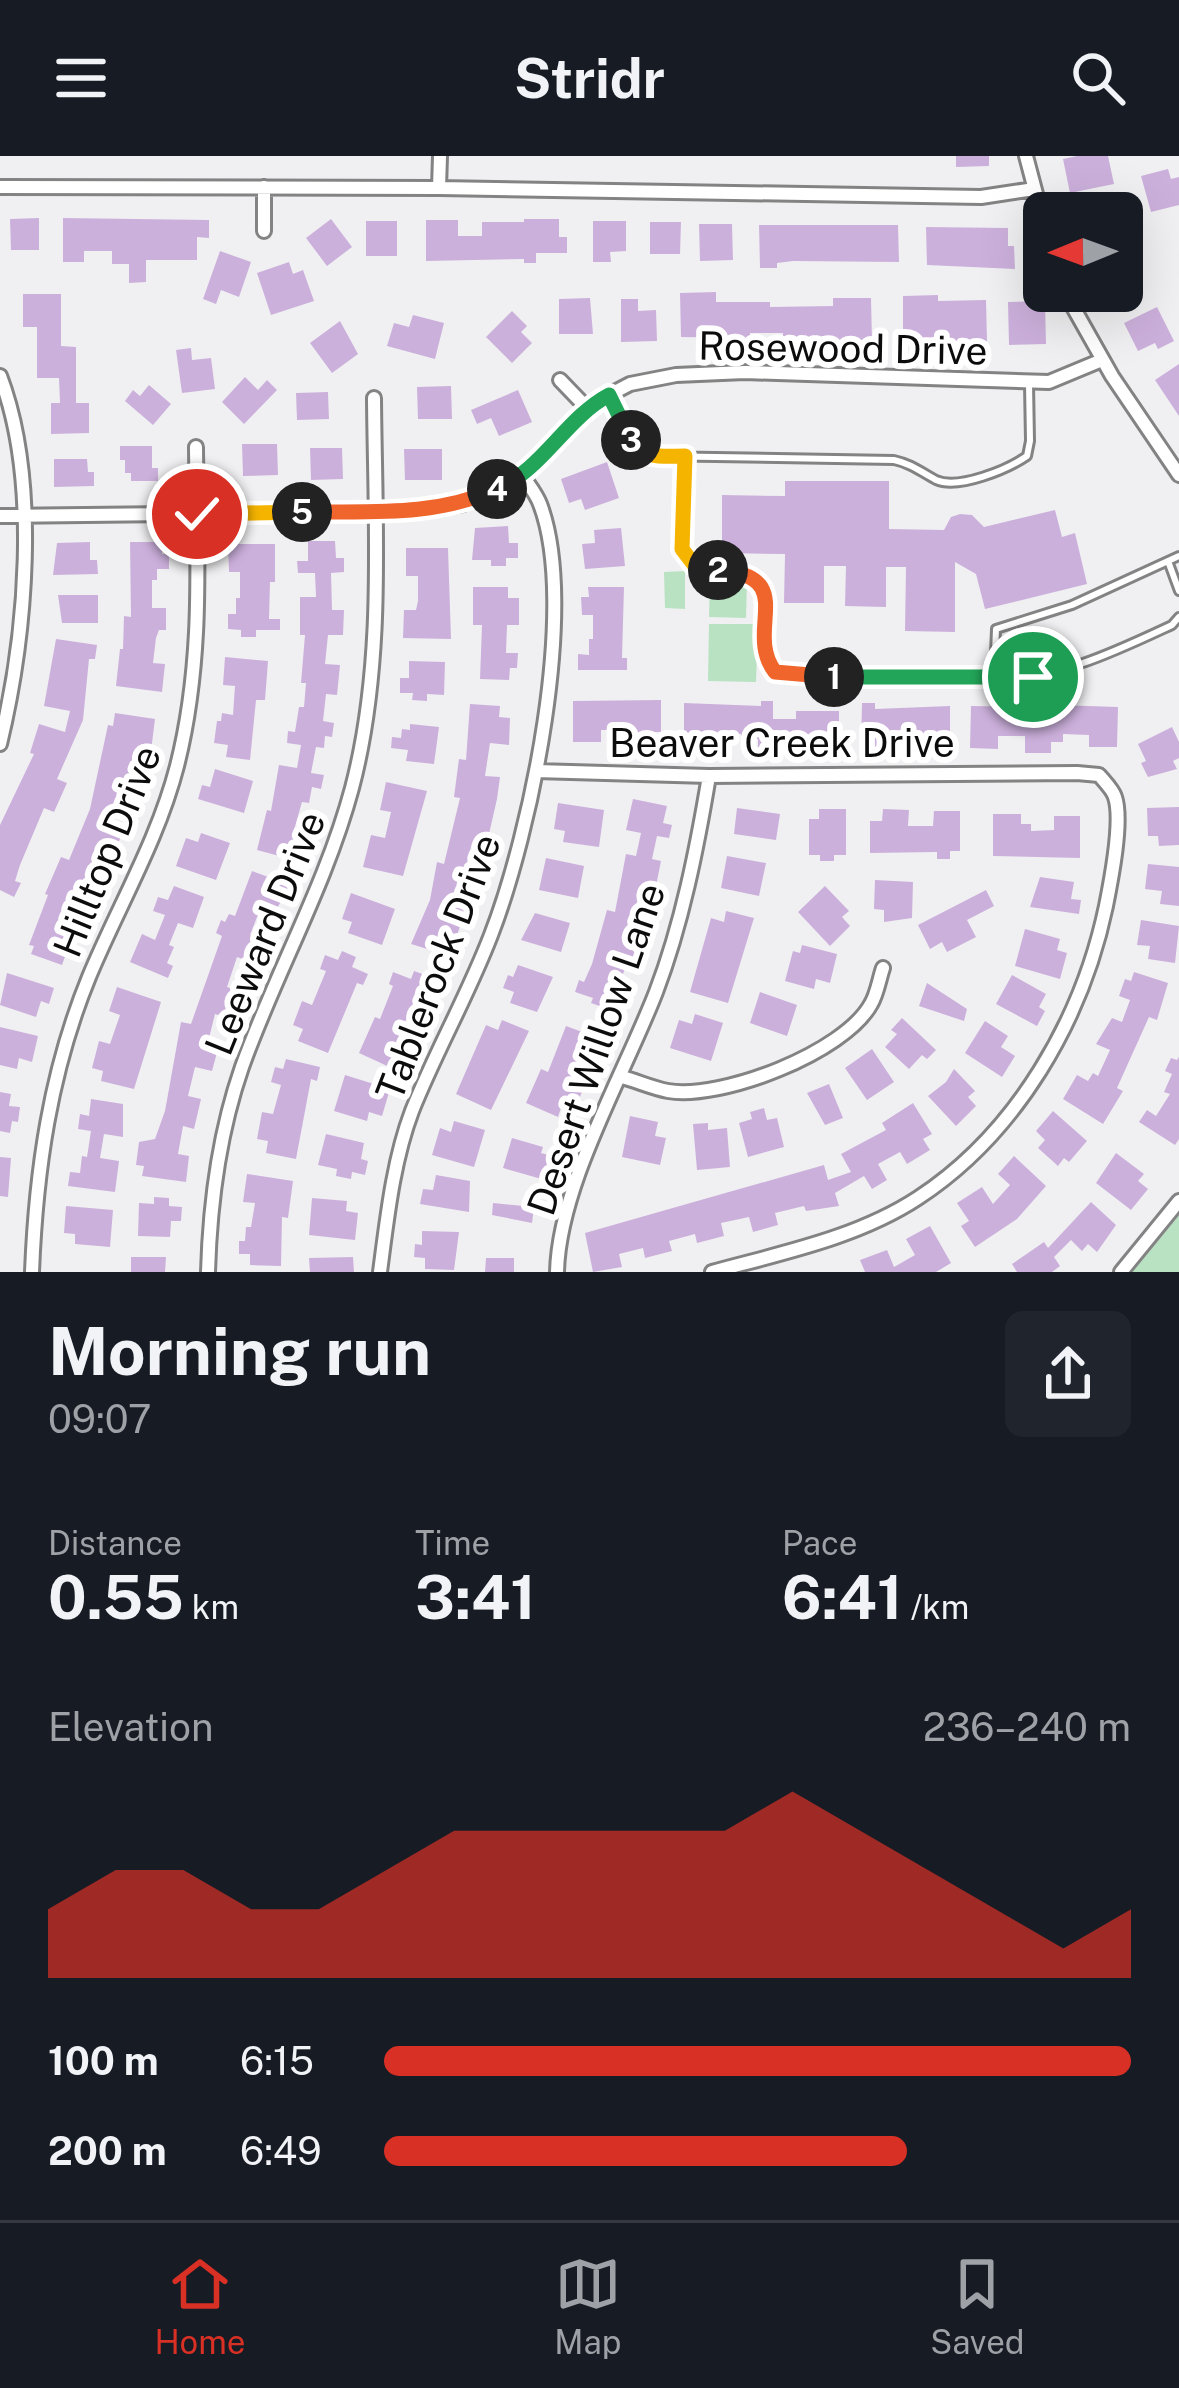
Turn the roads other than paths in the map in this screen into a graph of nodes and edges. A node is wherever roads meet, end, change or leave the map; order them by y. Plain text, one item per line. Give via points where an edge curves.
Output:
1 (440, 156) edge
2 (1026, 156) edge
3 (0, 187) edge
4 (264, 188) junction
5 (440, 188) junction
6 (1034, 189) junction
7 (1035, 192) edge
8 (264, 231) dead end
9 (1076, 312) edge
10 (1102, 360) junction
11 (0, 376) edge
12 (560, 380) dead end
13 (1029, 381) junction
14 (609, 395) junction
15 (374, 398) dead end
16 (586, 407) junction
17 (196, 447) dead end
18 (685, 456) junction
19 (521, 472) junction
20 (1179, 475) edge
21 (375, 511) junction
22 (197, 514) junction
23 (0, 516) edge
24 (22, 516) junction
25 (1179, 556) edge
26 (1168, 561) junction
27 (1179, 591) edge
28 (1179, 617) edge
29 (994, 680) junction
30 (0, 744) edge
31 (536, 772) junction
32 (709, 776) junction
33 (883, 968) dead end
34 (622, 1077) junction
35 (1179, 1201) edge
36 (32, 1272) edge
37 (208, 1272) edge
38 (380, 1272) edge
39 (557, 1272) edge
40 (712, 1272) edge
41 (1121, 1272) edge

1 - 5 street
2 - 6 street
3 - 4 street
4 - 5 street
4 - 8 street
5 - 6 street via 981,197
6 - 7 street
9 - 10 street
10 - 13 street, Rosewood Drive via 1049,382
10 - 20 street
11 - 24 street via 16,417
12 - 16 street
13 - 14 street, Rosewood Drive via 746,372 676,375
13 - 18 lane via 1027,456 956,482 894,460
14 - 16 street, Rosewood Drive
14 - 18 lane via 638,450
15 - 21 street, Leeward Drive
16 - 19 street, Rosewood Drive
17 - 22 street, Hilltop Drive
18 - 29 lane via 685,556 761,584 767,662 775,672
19 - 21 street, Rosewood Drive via 463,504
19 - 31 street, Tablerock Drive via 540,504 554,629
21 - 22 street, Rosewood Drive
21 - 37 street, Leeward Drive via 372,651 354,783 331,861 242,1068 217,1166
22 - 24 street, Rosewood Drive
22 - 36 street, Hilltop Drive via 196,654 176,772 69,1032 43,1138
23 - 24 street, Rosewood Drive
24 - 30 street via 21,632
25 - 26 lane
26 - 27 lane
26 - 29 lane via 1072,605 996,628
28 - 29 lane via 1092,662
31 - 32 street, Beaver Creek Drive
31 - 38 street, Tablerock Drive via 493,931 411,1113
32 - 34 street, Desert Willow Lane via 658,986
32 - 40 street, Beaver Creek Drive via 1099,775 1115,796 1116,832 1094,958 1039,1074 1010,1113 916,1200 838,1237
33 - 34 street via 870,1007 779,1071 704,1091
34 - 39 street, Desert Willow Lane via 580,1170
35 - 41 street

